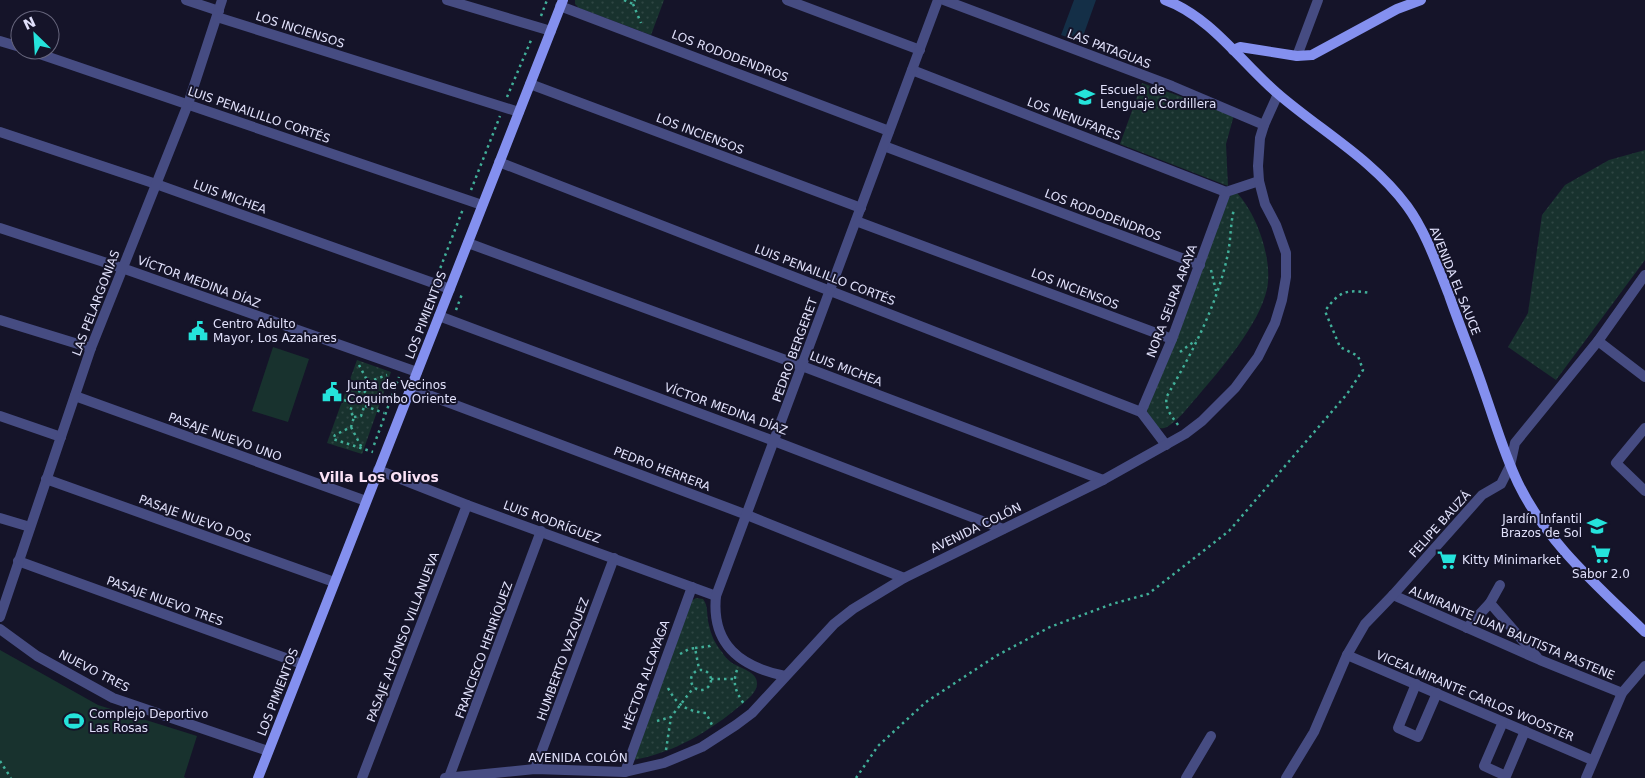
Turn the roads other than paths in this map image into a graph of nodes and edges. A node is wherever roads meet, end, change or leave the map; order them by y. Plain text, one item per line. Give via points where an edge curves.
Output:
1 (186, 0) edge
2 (222, 0) edge
3 (447, 0) edge
4 (788, 0) edge
5 (938, 0) edge
6 (944, 0) edge
7 (1165, 0) edge
8 (1318, 0) edge
9 (1421, 0) edge
10 (562, 3) edge
11 (1399, 4) edge
12 (218, 14) junction
13 (551, 31) junction
14 (920, 50) junction
15 (1233, 50) junction
16 (1297, 56) junction
17 (58, 60) edge
18 (912, 70) junction
19 (530, 84) junction
20 (1278, 94) junction
21 (188, 104) junction
22 (519, 112) junction
23 (1264, 125) junction
24 (890, 131) junction
25 (0, 132) edge
26 (884, 146) junction
27 (499, 162) junction
28 (1259, 180) junction
29 (156, 184) junction
30 (1226, 192) junction
31 (482, 205) junction
32 (861, 208) junction
33 (856, 220) junction
34 (0, 228) edge
35 (468, 243) junction
36 (1201, 262) junction
37 (122, 268) junction
38 (1645, 275) edge
39 (450, 288) junction
40 (830, 291) junction
41 (439, 316) junction
42 (0, 320) edge
43 (1172, 339) junction
44 (1598, 341) junction
45 (91, 348) junction
46 (802, 366) junction
47 (417, 372) junction
48 (1645, 377) edge
49 (410, 388) junction
50 (75, 396) junction
51 (1141, 412) junction
52 (0, 416) edge
53 (1645, 428) edge
54 (61, 437) junction
55 (774, 441) junction
56 (1166, 445) junction
57 (1510, 466) junction
58 (378, 470) junction
59 (46, 479) junction
60 (1103, 480) junction
61 (1645, 491) edge
62 (366, 501) junction
63 (467, 505) junction
64 (747, 514) junction
65 (0, 518) edge
66 (30, 527) junction
67 (1003, 529) junction
68 (541, 531) junction
69 (614, 558) junction
70 (18, 561) junction
71 (904, 578) junction
72 (334, 582) junction
73 (1500, 585) dead end
74 (692, 587) junction
75 (1393, 595) junction
76 (716, 596) junction
77 (1490, 603) junction
78 (0, 617) edge
79 (1467, 628) junction
80 (0, 629) edge
81 (1645, 632) edge
82 (1347, 655) junction
83 (1540, 660) junction
84 (302, 664) junction
85 (1645, 666) edge
86 (785, 676) junction
87 (1416, 684) junction
88 (1437, 693) junction
89 (1622, 693) junction
90 (1504, 722) junction
91 (1526, 731) junction
92 (1211, 736) dead end
93 (268, 751) junction
94 (1592, 760) junction
95 (536, 769) junction
96 (625, 772) junction
97 (449, 777) edge
98 (258, 778) edge
99 (362, 778) edge
100 (445, 778) edge
101 (1186, 778) edge
102 (1286, 778) edge
103 (1586, 778) edge

1 - 12 street, LOS INCIENSOS
2 - 12 street, LAS PELARGONIAS
3 - 13 street
4 - 14 street
5 - 14 street, PEDRO BERGERET
6 - 23 street, LAS PATAGUAS via 1172,86
7 - 15 street, AVENIDA EL SAUCE via 1198,18
8 - 16 street
9 - 11 street
10 - 13 street, LOS PIMIENTOS
10 - 24 street, LOS RODODENDROS
11 - 16 street via 1312,55
12 - 21 street, LAS PELARGONIAS
12 - 22 street, LOS INCIENSOS
13 - 19 street, LOS PIMIENTOS
14 - 18 street, PEDRO BERGERET
15 - 16 street via 1240,47
15 - 20 street, AVENIDA EL SAUCE
17 - 21 street, LUIS PENAILILLO CORTÉS
18 - 24 street, PEDRO BERGERET
18 - 30 street, LOS NENUFARES
19 - 22 street, LOS PIMIENTOS
19 - 32 street, LOS INCIENSOS
20 - 23 street, AVENIDA COLÓN
20 - 57 street, AVENIDA EL SAUCE via 1386,180 1408,207 1437,263
21 - 29 street, LAS PELARGONIAS
21 - 31 street, LUIS PENAILILLO CORTÉS
22 - 27 street, LOS PIMIENTOS
23 - 28 street, AVENIDA COLÓN via 1258,152
24 - 26 street, PEDRO BERGERET
25 - 29 street, LUIS MICHEA
26 - 32 street, PEDRO BERGERET
26 - 36 street, LOS RODODENDROS
27 - 31 street, LOS PIMIENTOS
27 - 40 street, LUIS PENAILILLO CORTÉS
28 - 30 street
28 - 56 street, AVENIDA COLÓN via 1265,204 1286,253 1279,311 1268,340 1248,373 1202,421
29 - 37 street, LAS PELARGONIAS
29 - 39 street, LUIS MICHEA
30 - 36 street, NORA SEURA ARAYA
31 - 35 street, LOS PIMIENTOS
32 - 33 street, PEDRO BERGERET
33 - 40 street, PEDRO BERGERET
33 - 43 street, LOS INCIENSOS
34 - 37 street, VÍCTOR MEDINA DÍAZ
35 - 39 street, LOS PIMIENTOS
35 - 46 street, LUIS MICHEA
36 - 43 street, NORA SEURA ARAYA
37 - 45 street, LAS PELARGONIAS
37 - 47 street, VÍCTOR MEDINA DÍAZ
38 - 44 street, FELIPE BAUZÁ
39 - 41 street, LOS PIMIENTOS
40 - 46 street, PEDRO BERGERET
40 - 51 street, LUIS PENAILILLO CORTÉS
41 - 47 street, LOS PIMIENTOS
41 - 55 street, VÍCTOR MEDINA DÍAZ
42 - 45 street
43 - 51 street, NORA SEURA ARAYA
44 - 48 street
44 - 57 street, FELIPE BAUZÁ via 1515,443
45 - 50 street, LAS PELARGONIAS
46 - 55 street, PEDRO BERGERET
46 - 60 street, LUIS MICHEA
47 - 49 street, LOS PIMIENTOS
49 - 58 street, LOS PIMIENTOS
49 - 64 street, PEDRO HERRERA
50 - 54 street, LAS PELARGONIAS
50 - 62 street, PASAJE NUEVO UNO
51 - 56 street
52 - 54 street
53 - 61 street via 1616,463
54 - 59 street, LAS PELARGONIAS
55 - 64 street, PEDRO BERGERET
55 - 67 street, VÍCTOR MEDINA DÍAZ
56 - 60 street, AVENIDA COLÓN
57 - 75 street, FELIPE BAUZÁ via 1501,484 1482,496
57 - 81 street, AVENIDA EL SAUCE via 1538,518 1562,550
58 - 62 street, LOS PIMIENTOS
58 - 63 street, LUIS RODRÍGUEZ
59 - 66 street, LAS PELARGONIAS
59 - 72 street, PASAJE NUEVO DOS
60 - 67 street, AVENIDA COLÓN
62 - 72 street, LOS PIMIENTOS
63 - 68 street, LUIS RODRÍGUEZ
63 - 99 street, PASAJE ALFONSO VILLANUEVA
64 - 71 street, PEDRO HERRERA
64 - 76 street, PEDRO BERGERET
65 - 66 street
66 - 70 street, LAS PELARGONIAS
67 - 71 street, AVENIDA COLÓN
68 - 69 street, LUIS RODRÍGUEZ
68 - 97 street, FRANCISCO HENRÍQUEZ
69 - 74 street, LUIS RODRÍGUEZ
69 - 95 street, HUMBERTO VAZQUEZ
70 - 78 street, LAS PELARGONIAS
70 - 84 street, PASAJE NUEVO TRES
71 - 86 street, AVENIDA COLÓN via 834,624
72 - 84 street, LOS PIMIENTOS
73 - 77 street
74 - 76 street, LUIS RODRÍGUEZ
74 - 96 street, HÉCTOR ALCAYAGA
75 - 79 street, ALMIRANTE JUAN BAUTISTA PASTENE
75 - 82 street, FELIPE BAUZÁ via 1365,624
76 - 86 street, PEDRO BERGERET via 717,622 730,650 741,660 768,673
77 - 79 street
77 - 83 street
79 - 83 street, ALMIRANTE JUAN BAUTISTA PASTENE
80 - 93 street, NUEVO TRES via 37,656 113,698
82 - 87 street, VICEALMIRANTE CARLOS WOOSTER
82 - 102 street, FELIPE BAUZÁ via 1314,732
83 - 89 street, ALMIRANTE JUAN BAUTISTA PASTENE
84 - 93 street, LOS PIMIENTOS
85 - 89 street
86 - 96 street, AVENIDA COLÓN via 752,713 719,737 664,763
87 - 88 street, VICEALMIRANTE CARLOS WOOSTER
87 - 88 street via 1398,728 1418,736
88 - 90 street, VICEALMIRANTE CARLOS WOOSTER
89 - 94 street
90 - 91 street, VICEALMIRANTE CARLOS WOOSTER
90 - 91 street via 1484,766 1506,776
91 - 94 street, VICEALMIRANTE CARLOS WOOSTER
92 - 101 street
93 - 98 street, LOS PIMIENTOS
94 - 103 street
95 - 96 street, AVENIDA COLÓN
95 - 97 street, AVENIDA COLÓN
97 - 100 street, AVENIDA COLÓN

